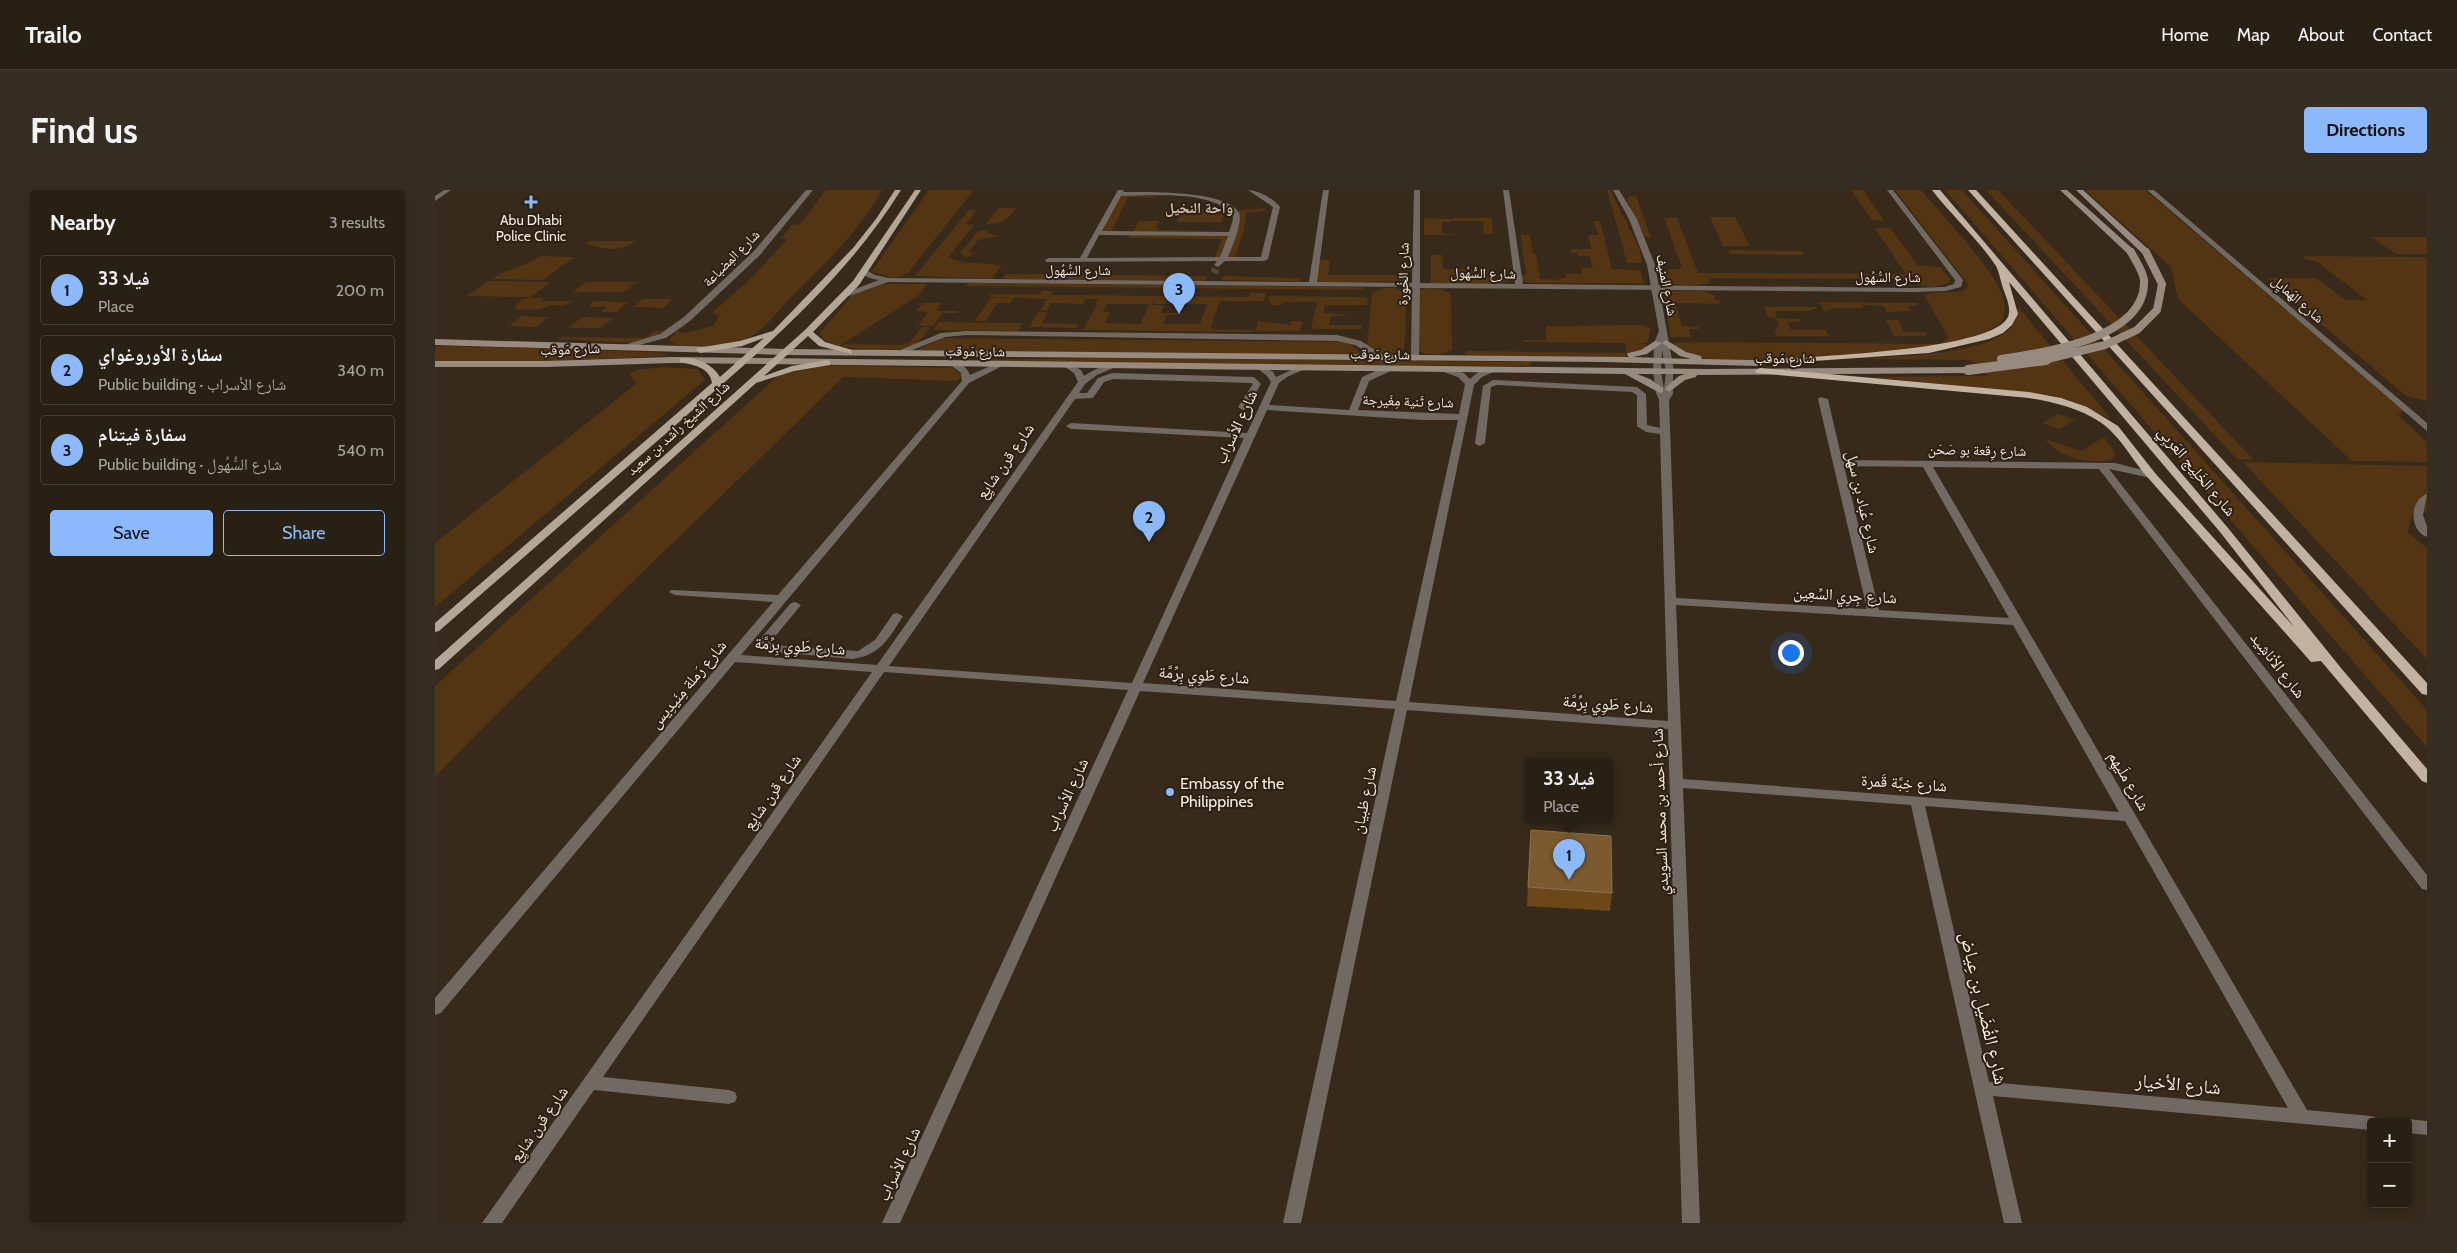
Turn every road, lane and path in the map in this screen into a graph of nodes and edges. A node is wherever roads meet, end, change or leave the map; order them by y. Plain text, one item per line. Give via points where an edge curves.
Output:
1 (448, 190) edge
2 (810, 190) edge
3 (898, 190) edge
4 (918, 190) edge
5 (1251, 190) edge
6 (1326, 190) edge
7 (1417, 190) edge
8 (1506, 190) edge
9 (1616, 190) edge
10 (1890, 190) edge
11 (1936, 190) edge
12 (1972, 190) edge
13 (1978, 190) edge
14 (2063, 190) edge
15 (2079, 190) edge
16 (2150, 190) edge
17 (1121, 192) edge
18 (435, 199) edge
19 (1995, 214) junction
20 (1097, 233) junction
21 (1233, 234) junction
22 (1049, 260) dead end
23 (1082, 260) junction
24 (1223, 261) junction
25 (1999, 264) junction
26 (864, 271) junction
27 (1219, 271) junction
28 (888, 280) junction
29 (1210, 283) junction
30 (1219, 283) junction
31 (1313, 284) junction
32 (1416, 285) junction
33 (1519, 286) junction
34 (1656, 287) junction
35 (846, 294) junction
36 (781, 328) junction
37 (808, 332) junction
38 (663, 336) junction
39 (435, 342) edge
40 (1662, 343) junction
41 (627, 347) junction
42 (666, 348) junction
43 (700, 350) junction
44 (756, 351) junction
45 (786, 352) junction
46 (849, 352) junction
47 (897, 353) junction
48 (1382, 357) junction
49 (1415, 358) junction
50 (1601, 359) junction
51 (683, 360) junction
52 (747, 360) junction
53 (775, 361) junction
54 (1657, 361) junction
55 (1669, 361) junction
56 (1712, 362) junction
57 (827, 363) junction
58 (435, 364) edge
59 (955, 364) junction
60 (1000, 365) junction
61 (1066, 365) junction
62 (1114, 366) junction
63 (1260, 367) junction
64 (1305, 367) junction
65 (1759, 367) junction
66 (1347, 368) junction
67 (1390, 368) junction
68 (1445, 369) junction
69 (1496, 369) junction
70 (1614, 371) junction
71 (1657, 371) junction
72 (1670, 371) junction
73 (1708, 372) junction
74 (1365, 379) junction
75 (967, 381) junction
76 (1082, 382) junction
77 (1275, 382) junction
78 (1470, 384) junction
79 (717, 385) junction
80 (748, 385) junction
81 (1664, 393) junction
82 (1072, 396) junction
83 (1249, 398) junction
84 (1823, 399) dead end
85 (1266, 403) junction
86 (1243, 407) dead end
87 (1352, 413) junction
88 (1463, 419) junction
89 (1482, 422) junction
90 (1071, 426) dead end
91 (2427, 428) edge
92 (1665, 432) junction
93 (1251, 436) junction
94 (1480, 443) dead end
95 (2136, 457) junction
96 (1838, 462) junction
97 (1926, 464) junction
98 (2109, 466) junction
99 (2151, 475) junction
100 (2427, 497) edge
101 (2427, 534) edge
102 (675, 592) dead end
103 (781, 599) junction
104 (1671, 600) junction
105 (795, 605) dead end
106 (1874, 613) junction
107 (897, 616) dead end
108 (2017, 622) junction
109 (435, 629) edge
110 (812, 652) junction
111 (732, 658) junction
112 (804, 663) junction
113 (435, 666) edge
114 (881, 668) junction
115 (2336, 671) junction
116 (1136, 687) junction
117 (2427, 691) edge
118 (1402, 706) junction
119 (1675, 725) junction
120 (2427, 778) edge
121 (1677, 783) junction
122 (1917, 801) junction
123 (2129, 817) junction
124 (2427, 885) edge
125 (435, 1009) edge
126 (589, 1083) junction
127 (1982, 1088) junction
128 (729, 1097) dead end
129 (2301, 1116) junction
130 (2367, 1123) edge
131 (2412, 1126) edge
132 (2427, 1128) edge
133 (491, 1223) edge
134 (891, 1223) edge
135 (1292, 1223) edge
136 (1691, 1223) edge
137 (2013, 1223) edge

1 - 18 street
2 - 38 street, شارع المِضباعة via 739,271
3 - 36 main road, شارع الشيخ راشد بن سعيد via 855,250
4 - 26 main road, شارع الشيخ راشد بن سعيد
5 - 24 street via 1258,196 1279,200 1266,258
6 - 31 street
7 - 32 street, شارع الخُورة
8 - 33 street
9 - 34 street, شارع المنيف via 1644,242
10 - 34 street, شارع السُّهُول via 1959,280 1958,285 1945,289 1913,290
11 - 25 highway, شارع الخَلِيج العَربِي
12 - 19 highway, شارع الخَلِيج العَربِي
13 - 19 highway
14 - 65 main road, شارع مَوقب, bridge via 2131,252 2143,272 2145,291 2136,310 2115,327 2083,342 2041,353 1962,362
15 - 65 main road, شارع مَوقب, bridge via 2146,252 2159,272 2163,293 2154,313 2132,332 2099,348 2053,360 1968,370
16 - 91 street, شارع الهَمايِل
17 - 20 street
17 - 21 street via 1183,194 1215,199 1235,213
19 - 117 highway, شارع الخَلِيج العَربِي
20 - 21 street
20 - 23 street
21 - 24 street
22 - 23 street
23 - 24 street
24 - 27 street
25 - 65 highway via 2013,305 2009,323 2000,331 1929,350
25 - 115 highway, شارع الخَلِيج العَربِي via 2224,530
26 - 28 street, شارع السُّهُول
26 - 35 main road, شارع الشيخ راشد بن سعيد
27 - 29 street
27 - 30 street
28 - 29 street, شارع السُّهُول
28 - 35 street, شارع السُّهُول
29 - 30 street, شارع السُّهُول
30 - 31 street, شارع السُّهُول
31 - 32 street, شارع السُّهُول
32 - 33 street, شارع السُّهُول
32 - 49 street, شارع الخُورة
33 - 34 street, شارع السُّهُول
34 - 40 street, شارع المنيف
35 - 37 main road, شارع الشيخ راشد بن سعيد
36 - 43 main road via 747,342
36 - 44 main road, شارع الشيخ راشد بن سعيد
37 - 45 main road, شارع الشيخ راشد بن سعيد
37 - 46 main road via 822,344
38 - 41 street, شارع المِضباعة
38 - 42 street via 662,343
39 - 41 main road, شارع مَوقب
40 - 50 main road via 1641,354
40 - 54 street, شارع المنيف
40 - 55 street, شارع المنيف
40 - 56 main road via 1683,354
41 - 42 main road, شارع مَوقب
42 - 43 main road, شارع مَوقب
43 - 44 main road, شارع مَوقب
44 - 45 main road, شارع مَوقب
44 - 52 main road, شارع الشيخ راشد بن سعيد
45 - 46 main road, شارع مَوقب
45 - 53 main road, شارع الشيخ راشد بن سعيد
46 - 47 main road, شارع مَوقب
47 - 48 main road, شارع مَوقب
47 - 48 street via 944,335 966,333 1337,338 1357,343
48 - 49 main road, شارع مَوقب
49 - 50 main road, شارع مَوقب
50 - 54 main road, شارع مَوقب
51 - 52 main road, شارع مَوقب
51 - 58 main road, شارع مَوقب
51 - 79 main road via 711,370
52 - 53 main road, شارع مَوقب
52 - 79 main road, شارع الشيخ راشد بن سعيد
53 - 57 main road, شارع مَوقب
53 - 80 main road, شارع الشيخ راشد بن سعيد
54 - 55 main road, شارع مَوقب
54 - 71 street, شارع المنيف
55 - 56 main road, شارع مَوقب
55 - 72 street, شارع المنيف
56 - 65 main road, شارع مَوقب
57 - 59 main road, شارع مَوقب
57 - 80 main road via 792,369
59 - 60 main road, شارع مَوقب
59 - 75 street via 965,372
60 - 61 main road, شارع مَوقب
60 - 75 street, شارع رَملة مِنَيدِيس
61 - 62 main road, شارع مَوقب
61 - 76 street via 1078,372
62 - 63 main road, شارع مَوقب
62 - 76 street, شارع قرن شايِع via 1094,373
63 - 64 main road, شارع مَوقب
63 - 77 street, شارع الأسراب
64 - 66 main road, شارع مَوقب
64 - 77 street, شارع الأسراب
65 - 73 main road, شارع مَوقب
65 - 95 highway via 2057,400 2083,408 2104,420
66 - 67 main road, شارع مَوقب
66 - 74 street, شارع ثَنية مِغَيرجة
67 - 68 main road, شارع مَوقب
67 - 74 street, شارع ثَنية مِغَيرجة
68 - 69 main road, شارع مَوقب
68 - 78 street via 1461,375
69 - 70 main road, شارع مَوقب
69 - 78 street via 1479,375
70 - 71 main road, شارع مَوقب
70 - 81 main road via 1641,379
71 - 72 main road, شارع مَوقب
71 - 81 street, شارع أحمد بن محمد السويدي
72 - 73 main road, شارع مَوقب
72 - 81 street, شارع أحمد بن محمد السويدي
73 - 81 main road via 1682,378
74 - 87 street, شارع ثَنية مِغَيرجة
75 - 103 street, شارع رَملة مِنَيدِيس
76 - 82 street, شارع قرن شايِع
77 - 85 street, شارع الأسراب
78 - 88 street, شارع ظبيان
79 - 109 main road, شارع الشيخ راشد بن سعيد
80 - 113 main road, شارع الشيخ راشد بن سعيد
81 - 92 street, شارع أحمد بن محمد السويدي
82 - 83 street via 1090,396 1103,379 1115,376 1251,379 1257,384
82 - 114 street, شارع قرن شايِع
83 - 85 street, شارع ثَنية مِغَيرجة
83 - 86 street
84 - 96 street, شارع عُباد بن سهل
85 - 87 street, شارع ثَنية مِغَيرجة
85 - 93 street, شارع الأسراب
87 - 88 street, شارع ثَنية مِغَيرجة
88 - 89 street, شارع ثَنية مِغَيرجة
88 - 118 street, شارع ظبيان
89 - 92 street via 1487,386 1492,383 1631,388 1641,394 1642,426
89 - 94 street
90 - 93 street
92 - 104 street, شارع أحمد بن محمد السويدي
93 - 116 street, شارع الأسراب
95 - 98 street, شارع رِقعة بو صَحَن
95 - 99 highway
96 - 97 street, شارع رِقعة بو صَحَن
96 - 106 street, شارع عُباد بن سهل
97 - 98 street, شارع رِقعة بو صَحَن
97 - 108 street, شارع ملَيهِم
98 - 99 street, شارع رِقعة بو صَحَن
98 - 124 street, شارع الأناشِيد
99 - 115 highway via 2311,655
100 - 101 street via 2417,512 2421,527
102 - 103 street
103 - 111 street, شارع رَملة مِنَيدِيس
104 - 106 street, شارع جِرِي السِّعِين
104 - 119 street, شارع أحمد بن محمد السويدي
105 - 110 street via 765,644 773,650
106 - 108 street, شارع جِرِي السِّعِين
107 - 110 street via 868,652 852,655
108 - 123 street, شارع ملَيهِم
110 - 112 street
111 - 112 street, شارع طَوِي بِرِّمَّة
111 - 125 street, شارع رَملة مِنَيدِيس
112 - 114 street, شارع طَوِي بِرِّمَّة
114 - 116 street, شارع طَوِي بِرِّمَّة
114 - 126 street, شارع قرن شايِع
115 - 120 highway, شارع الخَلِيج العَربِي
116 - 118 street, شارع طَوِي بِرِّمَّة
116 - 134 street, شارع الأسراب
118 - 119 street, شارع طَوِي بِرِّمَّة
118 - 135 street, شارع ظبيان
119 - 121 street, شارع أحمد بن محمد السويدي
121 - 122 street, شارع خِبَّة قَمرة
121 - 136 street, شارع أحمد بن محمد السويدي
122 - 123 street, شارع خِبَّة قَمرة
122 - 127 street, شارع الفُضَيل بن عِياض
123 - 129 street, شارع ملَيهِم
126 - 128 street
126 - 133 street, شارع قرن شايِع
127 - 129 street, شارع الأخيار
127 - 137 street, شارع الفُضَيل بن عِياض
129 - 130 street, شارع الأخيار
131 - 132 street

